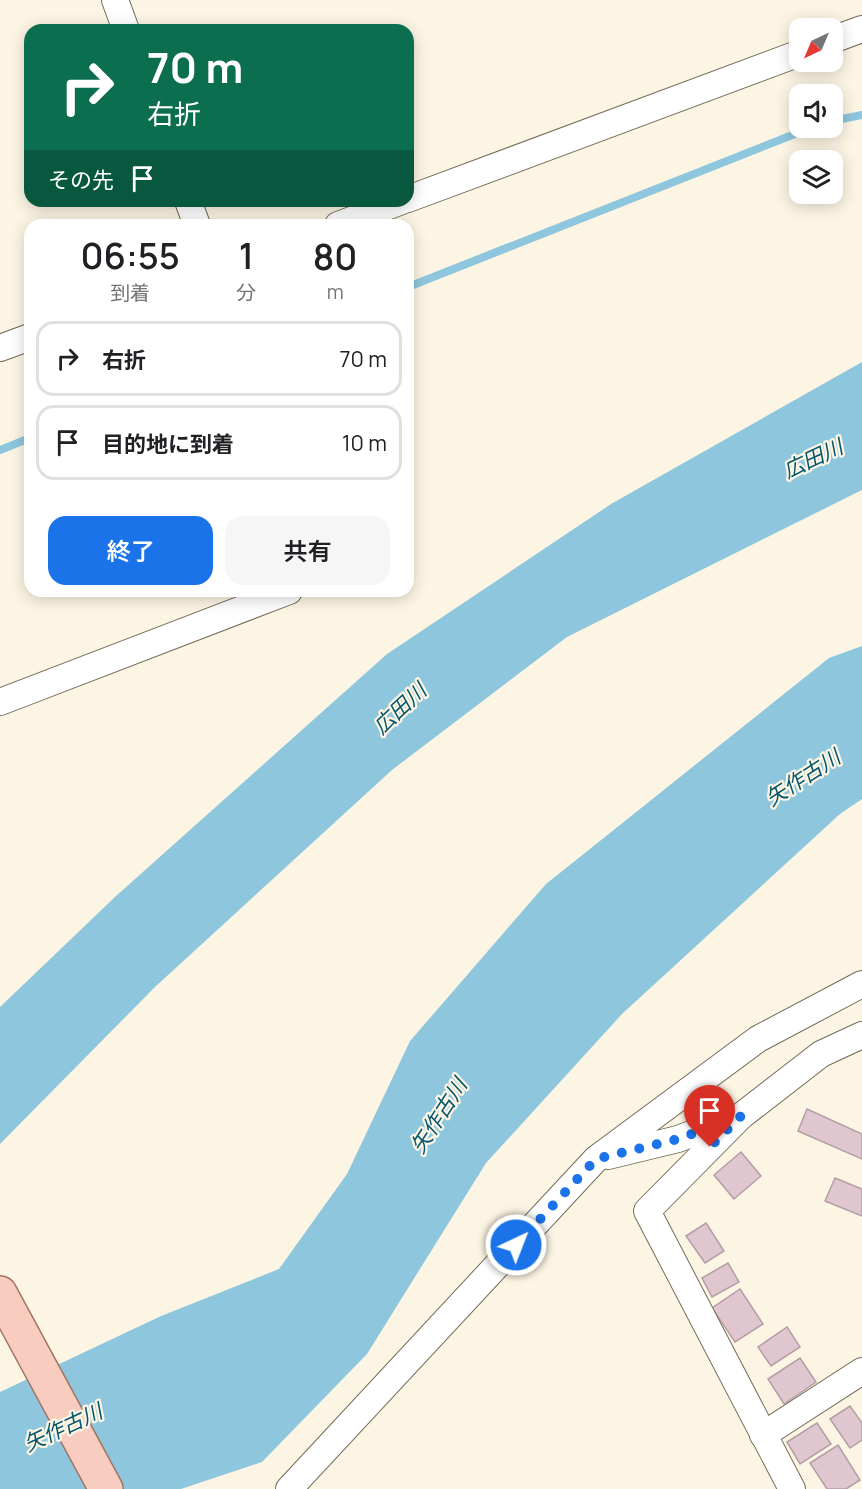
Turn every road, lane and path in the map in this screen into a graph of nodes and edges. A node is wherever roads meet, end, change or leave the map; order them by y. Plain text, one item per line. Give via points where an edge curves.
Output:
1 (115, 0) edge
2 (124, 24) edge
3 (862, 29) edge
4 (843, 36) edge
5 (789, 57) edge
6 (414, 197) edge
7 (386, 207) edge
8 (354, 219) edge
9 (24, 339) edge
10 (0, 348) edge
11 (273, 597) edge
12 (0, 702) edge
13 (862, 984) edge
14 (862, 1035) edge
15 (741, 1116) junction
16 (596, 1159) junction
17 (0, 1293) edge
18 (862, 1371) edge
19 (763, 1435) junction
20 (106, 1489) edge
21 (289, 1489) edge
22 (792, 1489) edge

1 - 2 street
3 - 4 street
5 - 6 street
7 - 8 street
9 - 10 street
11 - 12 street
13 - 16 street via 758,1039
14 - 15 street via 821,1054
15 - 16 street via 678,1139
15 - 19 street via 647,1211
16 - 21 street
17 - 20 main road
18 - 19 street
19 - 22 street

